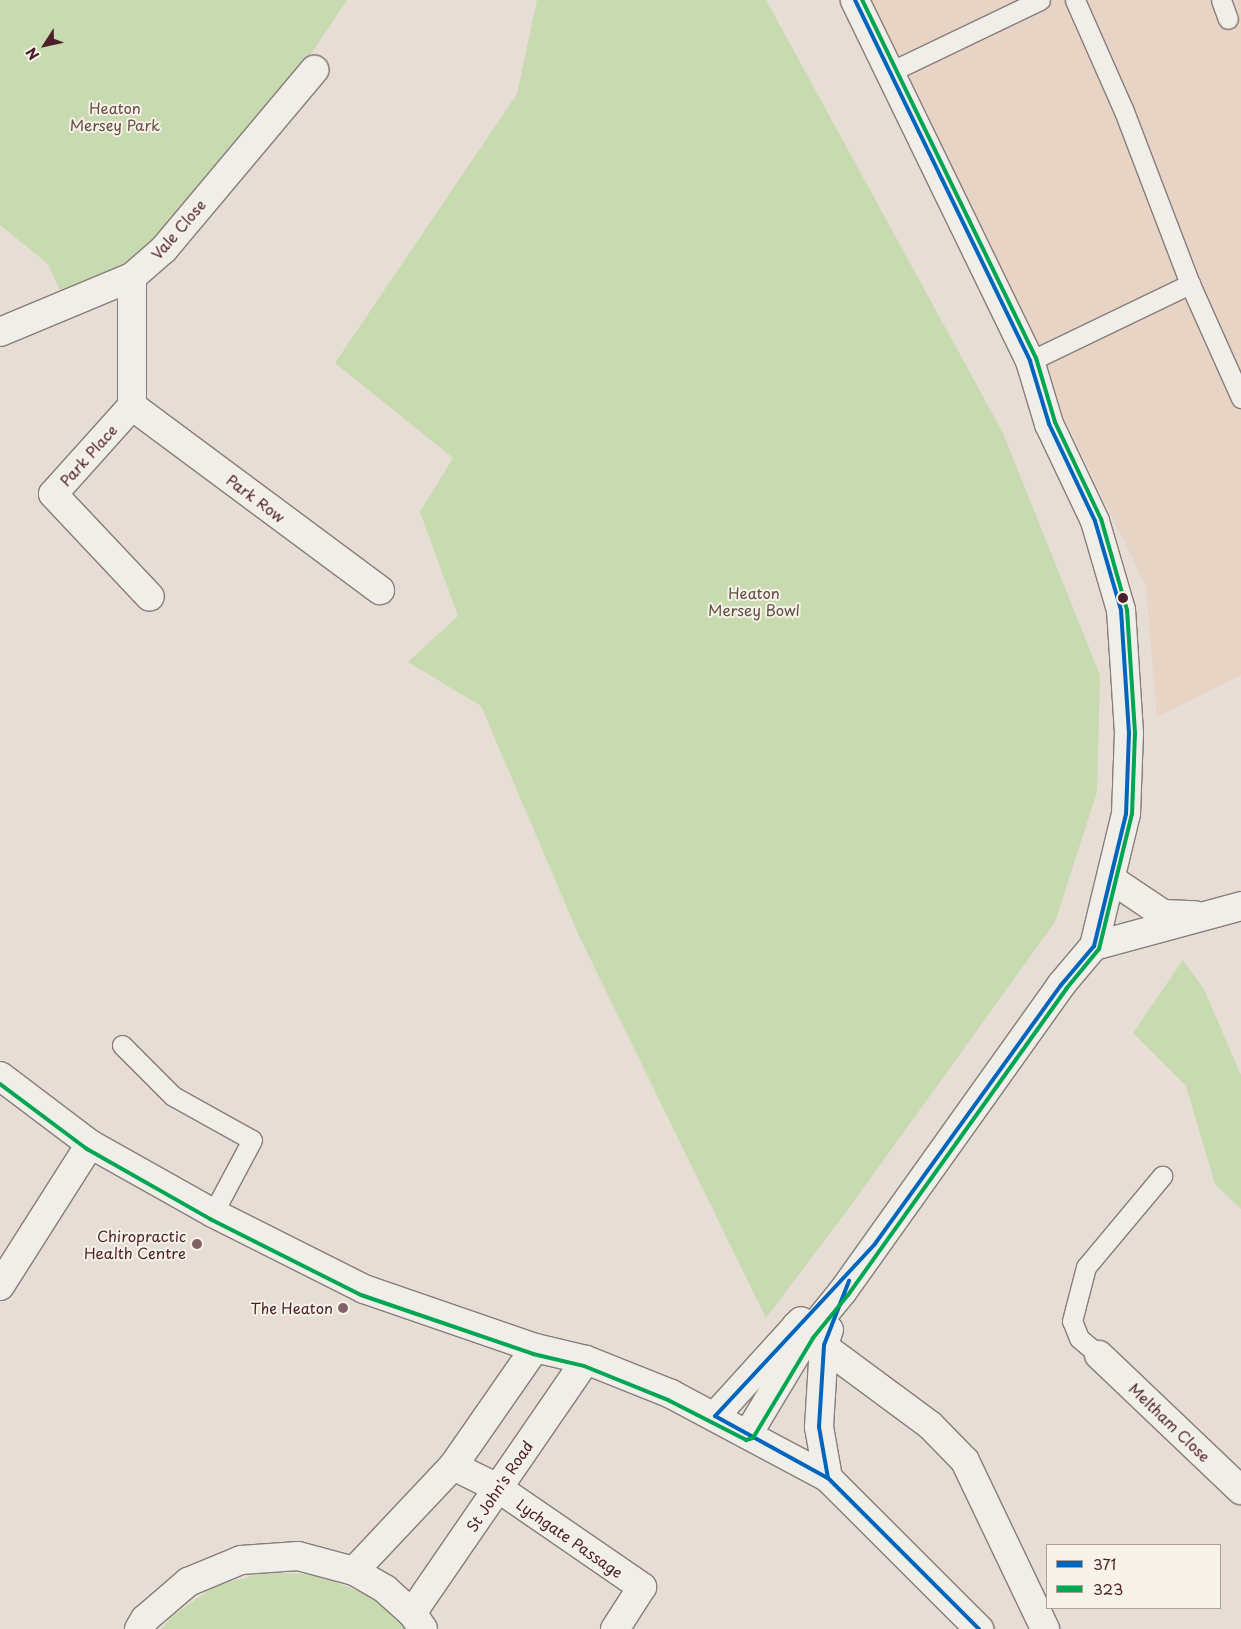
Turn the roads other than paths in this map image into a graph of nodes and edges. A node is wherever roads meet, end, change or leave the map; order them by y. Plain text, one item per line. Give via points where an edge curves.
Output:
1 (855, 0) edge
2 (1040, 0) edge
3 (1076, 0) edge
4 (1221, 0) edge
5 (1228, 19) dead end
6 (314, 70) dead end
7 (892, 71) junction
8 (132, 277) junction
9 (1190, 284) junction
10 (0, 332) edge
11 (1030, 361) junction
12 (1241, 398) edge
13 (132, 406) junction
14 (380, 590) dead end
15 (150, 597) dead end
16 (1111, 879) junction
17 (1241, 906) edge
18 (1209, 916) junction
19 (1094, 946) junction
20 (122, 1045) dead end
21 (0, 1076) edge
22 (90, 1144) junction
23 (1162, 1176) dead end
24 (213, 1213) junction
25 (875, 1244) junction
26 (0, 1286) edge
27 (810, 1335) junction
28 (535, 1348) junction
29 (1099, 1355) joint
30 (586, 1360) junction
31 (715, 1416) junction
32 (748, 1434) junction
33 (453, 1466) junction
34 (828, 1478) junction
35 (498, 1488) junction
36 (1241, 1490) edge
37 (354, 1571) junction
38 (418, 1621) edge
39 (140, 1629) edge
40 (615, 1629) edge
41 (979, 1629) edge
42 (1045, 1629) edge

1 - 7 street
2 - 7 lane
3 - 9 lane via 1123,109
4 - 5 lane
6 - 8 street, Vale Close via 164,249
7 - 11 street
8 - 10 street, Vale Close
8 - 13 street
9 - 11 lane
9 - 12 lane
11 - 16 street via 1049,424 1095,522 1121,610 1129,732 1126,814
13 - 14 street, Park Row
13 - 15 street, Park Place via 52,494
16 - 18 street via 1163,914
16 - 19 street
17 - 18 street
18 - 19 street
19 - 25 street via 1061,985
20 - 24 lane via 173,1096 252,1140
21 - 22 street
22 - 24 street
22 - 26 street
23 - 29 lane via 1086,1266 1072,1321 1079,1338
24 - 28 street via 364,1290
25 - 27 street
25 - 27 street
27 - 31 street
27 - 32 street
27 - 34 street via 819,1427
27 - 42 street via 930,1424 966,1461
28 - 30 street
28 - 33 street
29 - 36 street, Meltham Close
30 - 31 street via 671,1394
30 - 35 street, St John's Road
31 - 32 street
32 - 34 street
33 - 35 street, Lychgate Passage
33 - 37 street
34 - 41 street
35 - 38 street, St John's Road
35 - 40 street, Lychgate Passage via 642,1587
37 - 38 street, St John's Road via 385,1589
37 - 39 street, St John's Road via 298,1556 241,1560 188,1582 145,1619

